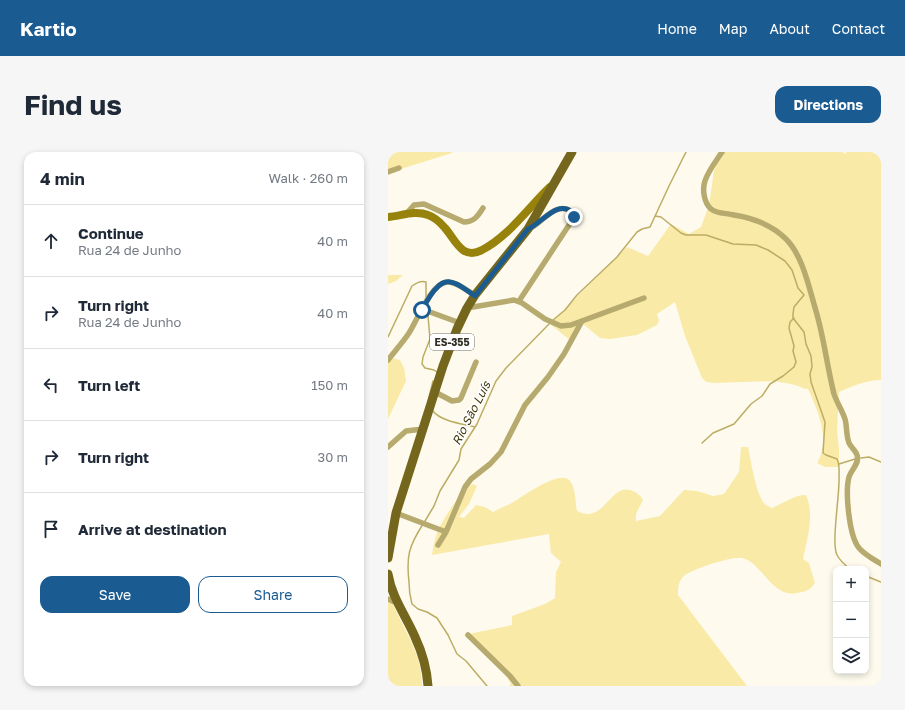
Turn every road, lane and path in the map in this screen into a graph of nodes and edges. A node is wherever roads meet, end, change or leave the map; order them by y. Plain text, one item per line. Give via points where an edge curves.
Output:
1 (572, 152) edge
2 (722, 152) edge
3 (398, 168) dead end
4 (388, 172) edge
5 (556, 182) junction
6 (483, 208) dead end
7 (406, 214) junction
8 (388, 217) edge
9 (528, 229) junction
10 (475, 296) junction
11 (644, 298) dead end
12 (519, 301) junction
13 (467, 308) junction
14 (430, 312) dead end
15 (582, 321) junction
16 (460, 323) junction
17 (388, 360) edge
18 (476, 362) dead end
19 (435, 392) junction
20 (423, 429) junction
21 (388, 447) edge
22 (396, 513) junction
23 (446, 532) junction
24 (438, 545) dead end
25 (388, 558) edge
26 (881, 564) edge
27 (388, 574) edge
28 (388, 598) edge
29 (397, 604) junction
30 (468, 635) dead end
31 (428, 686) edge
32 (518, 686) edge

1 - 5 main road, ES-355
2 - 26 street via 704,185 705,198 710,209 748,218 777,231 787,240 806,276 820,324 834,393 845,420 850,443 858,457 848,486 853,536 858,547
3 - 4 street
5 - 7 street via 503,235 481,251 462,250 445,228 427,215
5 - 9 main road, ES-355
6 - 7 street via 475,219 469,222 424,204 414,206
7 - 8 street
9 - 10 main road, ES-355
9 - 12 street via 536,226 553,210 573,212 573,219
10 - 13 main road, ES-355
10 - 17 street via 455,284 448,282 441,285 429,298 409,333
11 - 15 street
12 - 13 street
12 - 15 street via 545,319 561,326
13 - 16 main road, ES-355
14 - 16 street
15 - 23 street via 564,354 525,405 501,452 465,486
16 - 19 main road, ES-355
18 - 19 street via 459,400 452,401
19 - 20 main road, ES-355
20 - 21 street via 406,431
20 - 22 main road, ES-355
22 - 23 street
22 - 25 main road, ES-355
23 - 24 street
27 - 29 main road
28 - 29 street
29 - 31 main road via 421,653
30 - 32 street

